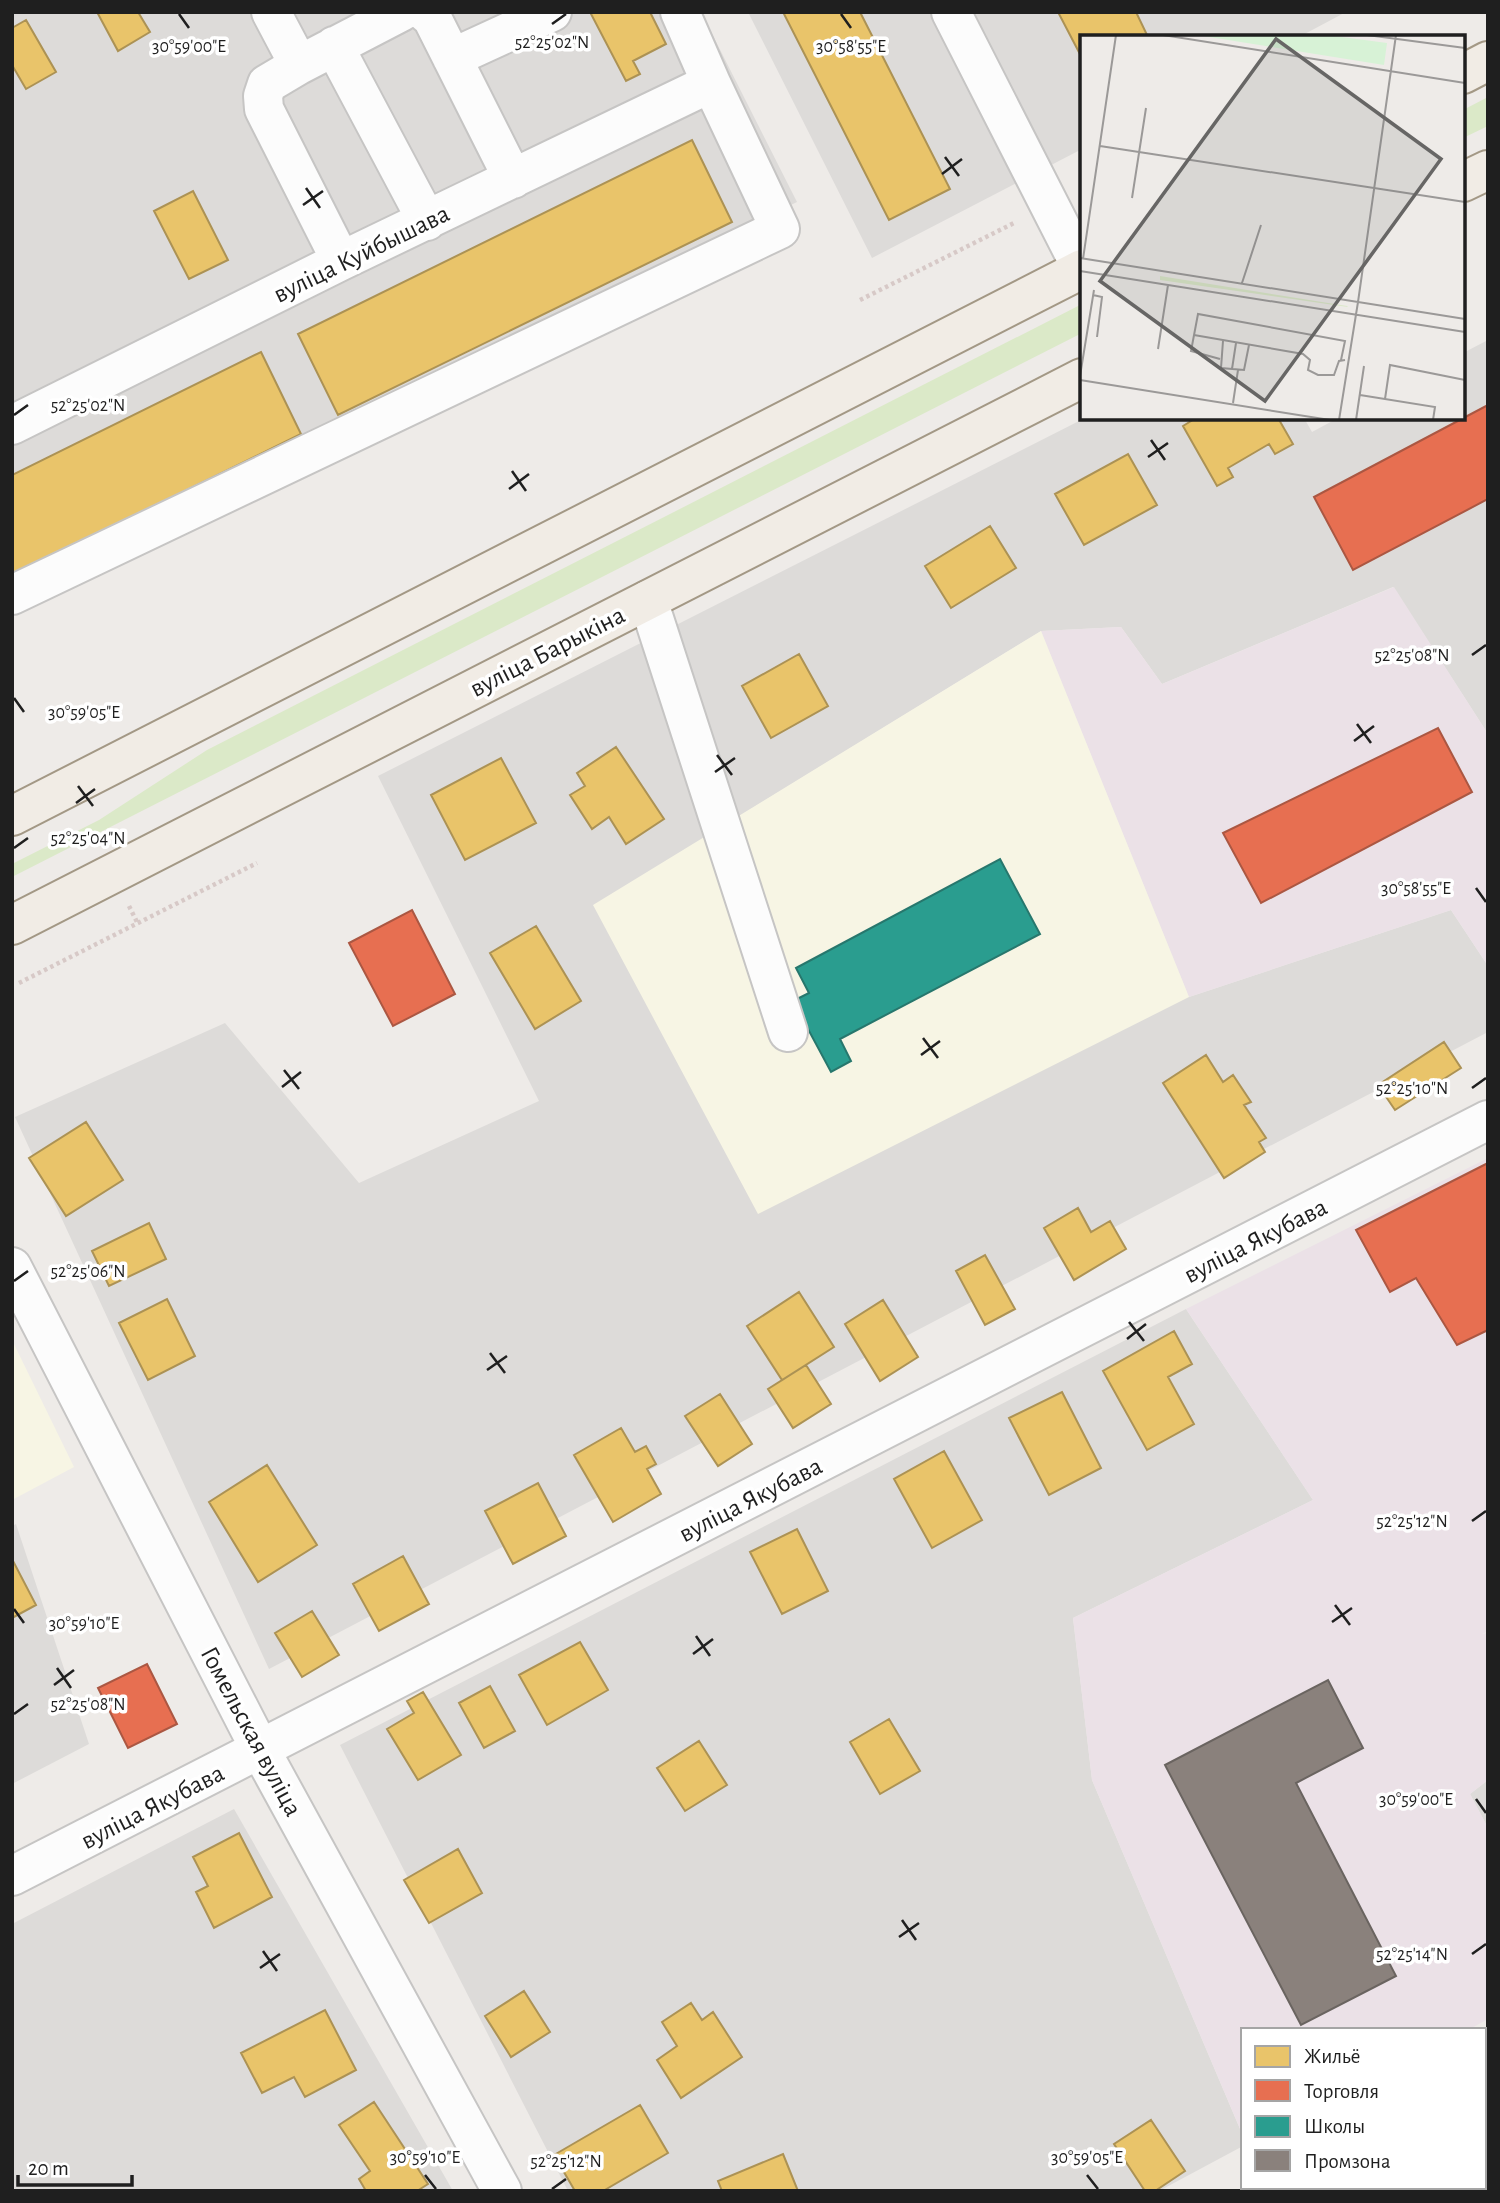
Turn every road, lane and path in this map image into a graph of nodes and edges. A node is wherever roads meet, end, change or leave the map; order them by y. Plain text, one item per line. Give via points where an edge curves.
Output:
1 (271, 12) edge
2 (401, 12) edge
3 (425, 12) edge
4 (552, 12) edge
5 (680, 12) edge
6 (951, 12) edge
7 (334, 46) junction
8 (453, 58) junction
9 (1488, 61) edge
10 (299, 65) junction
11 (1465, 73) edge
12 (710, 83) junction
13 (1488, 170) edge
14 (513, 179) junction
15 (1465, 181) edge
16 (1020, 212) dead end
17 (427, 221) junction
18 (341, 261) junction
19 (1080, 265) edge
20 (1080, 270) edge
21 (860, 300) dead end
22 (1080, 379) edge
23 (12, 425) edge
24 (12, 595) edge
25 (648, 600) junction
26 (12, 816) edge
27 (257, 863) dead end
28 (12, 925) edge
29 (19, 983) dead end
30 (788, 1032) dead end
31 (1488, 1120) edge
32 (12, 1267) edge
33 (261, 1751) junction
34 (12, 1877) edge
35 (502, 2191) edge

1 - 10 street
2 - 7 street
3 - 8 street
4 - 8 street
5 - 12 street
6 - 19 street
7 - 10 street
7 - 17 street
8 - 14 street
9 - 11 main road
10 - 18 street via 267,84 264,109
12 - 14 street, вуліца Куйбышава
12 - 24 street via 780,229
13 - 15 main road
14 - 17 street, вуліца Куйбышава
16 - 21 path via 1017,222
17 - 18 street, вуліца Куйбышава
18 - 23 street, вуліца Куйбышава
20 - 26 main road
22 - 25 main road, вуліца Барыкіна
25 - 28 main road, вуліца Барыкіна
25 - 30 street
27 - 29 path
31 - 33 street, вуліца Якубава
32 - 33 street, Гомельская вуліца
33 - 34 street, вуліца Якубава
33 - 35 street, Гомельская вуліца

